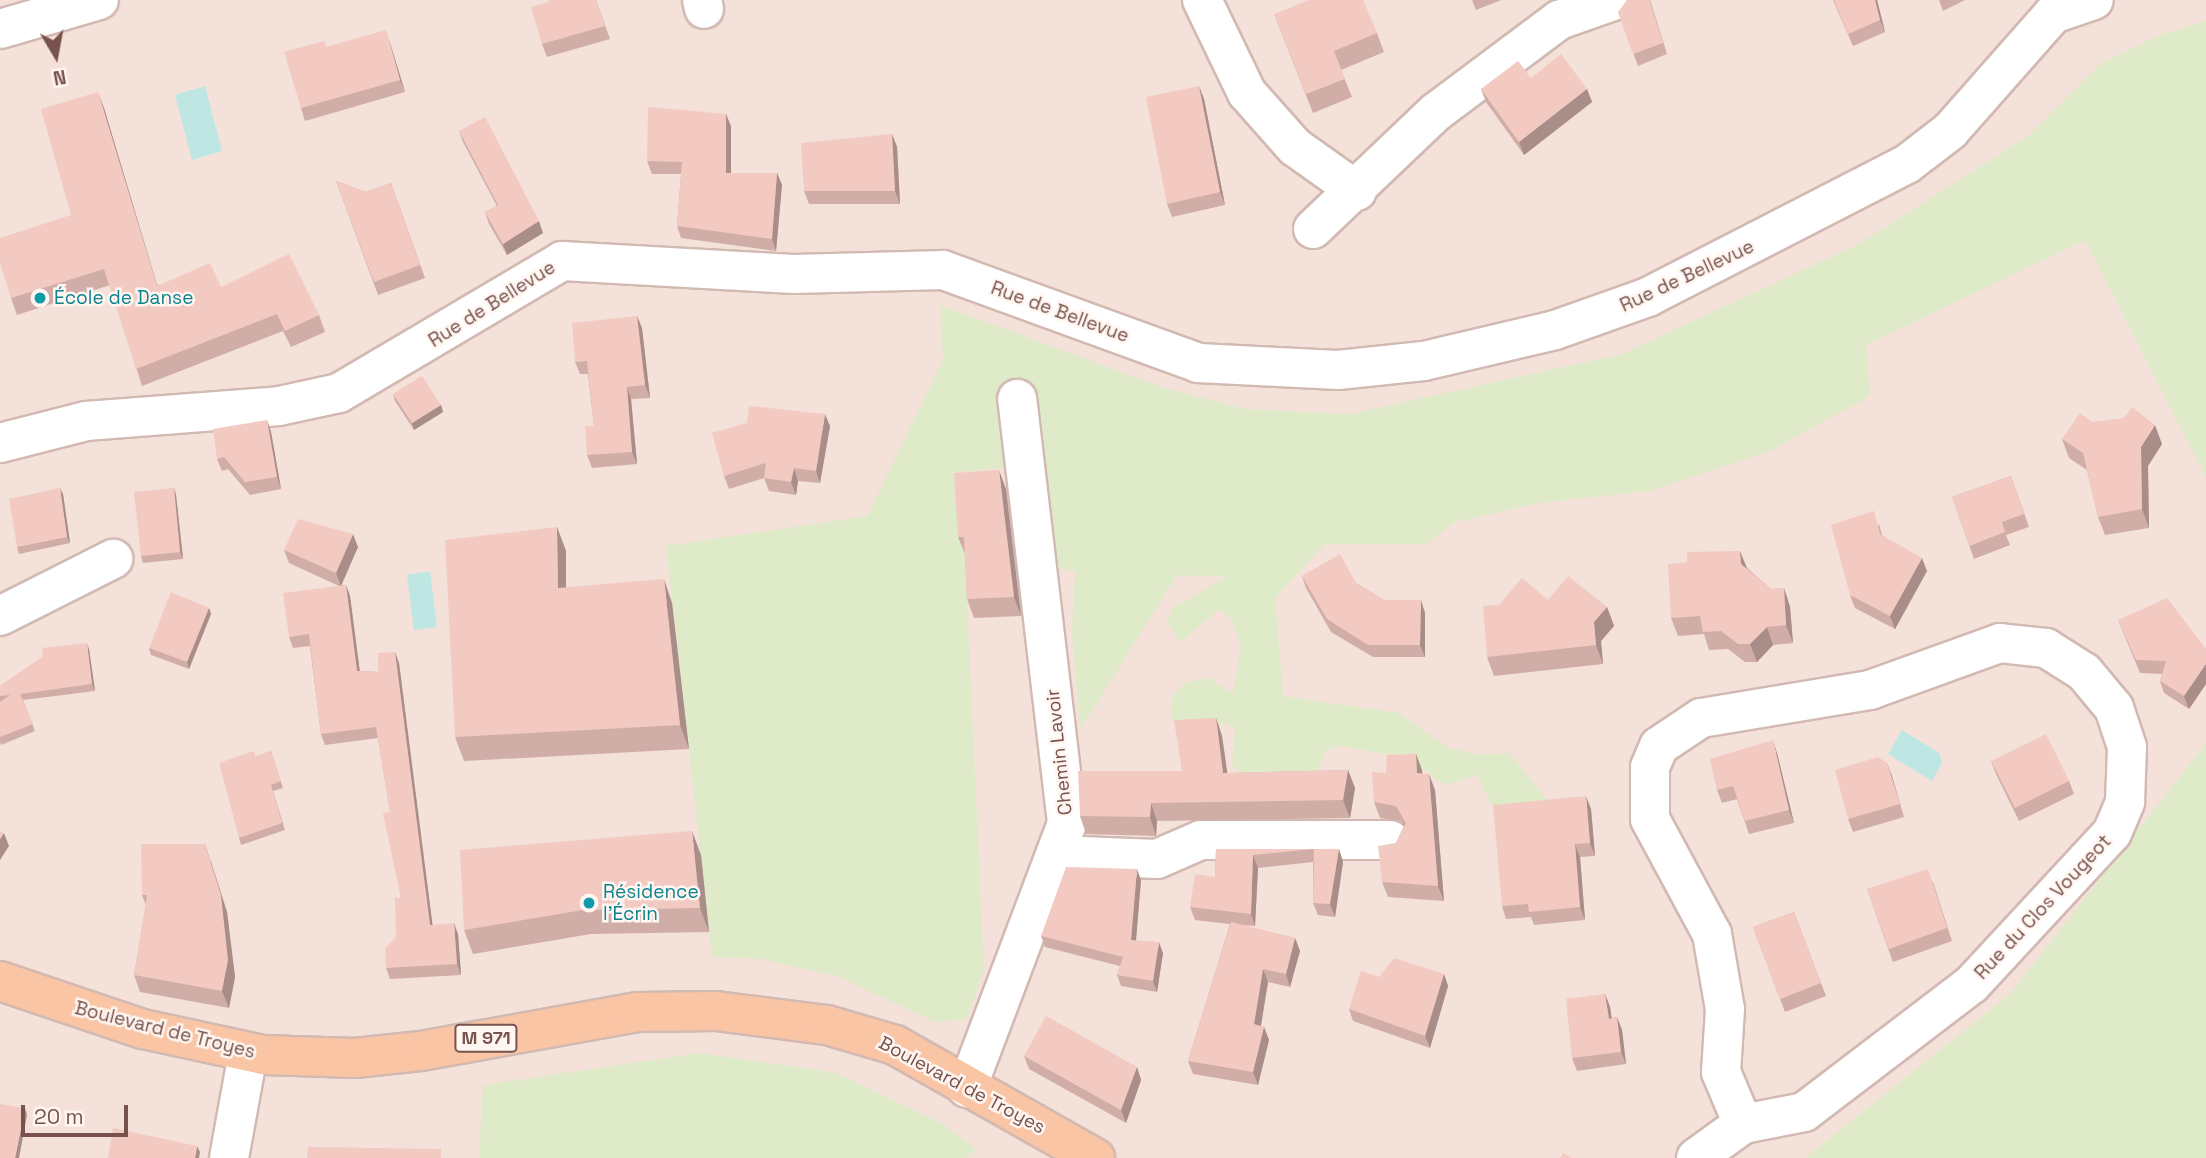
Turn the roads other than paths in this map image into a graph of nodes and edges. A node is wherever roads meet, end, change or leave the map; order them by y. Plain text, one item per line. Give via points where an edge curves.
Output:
1 (99, 0) edge
2 (1202, 0) edge
3 (1616, 0) edge
4 (2094, 0) edge
5 (2049, 7) edge
6 (1554, 10) edge
7 (0, 29) edge
8 (1357, 191) junction
9 (1313, 229) dead end
10 (1017, 399) dead end
11 (0, 443) edge
12 (113, 559) dead end
13 (0, 616) edge
14 (1390, 840) dead end
15 (1055, 855) junction
16 (0, 981) edge
17 (248, 1053) junction
18 (967, 1088) junction
19 (1743, 1124) junction
20 (229, 1158) edge
21 (1095, 1158) edge
22 (1696, 1158) edge

1 - 7 street
2 - 8 street via 1247,93 1295,147
3 - 6 street
4 - 5 street
5 - 11 street, Rue de Bellevue via 1950,131 1907,164 1648,297 1555,330 1424,361 1338,370 1198,363 943,270 794,274 562,261 339,393 279,406 86,421
6 - 8 street via 1436,112
8 - 9 street
10 - 15 street, Chemin Lavoir via 1067,823
12 - 13 street
14 - 15 street via 1200,841 1157,859
15 - 18 street, Chemin Lavoir
16 - 17 main road, Boulevard de Troyes / M 971 via 143,1029
17 - 18 main road, Boulevard de Troyes / M 971 via 355,1058 638,1012 716,1011 861,1032 895,1045
17 - 20 street
18 - 21 main road, Boulevard de Troyes / M 971
19 - 19 street, Rue du Clos Vougeot via 1721,1072 1726,1009 1712,934 1650,818 1650,767 1659,746 1701,718 1870,690 2000,643 2046,648 2084,672 2108,698 2125,736 2127,788 2112,833 1971,985 1804,1112
19 - 22 street, Rue du Clos Vougeot

